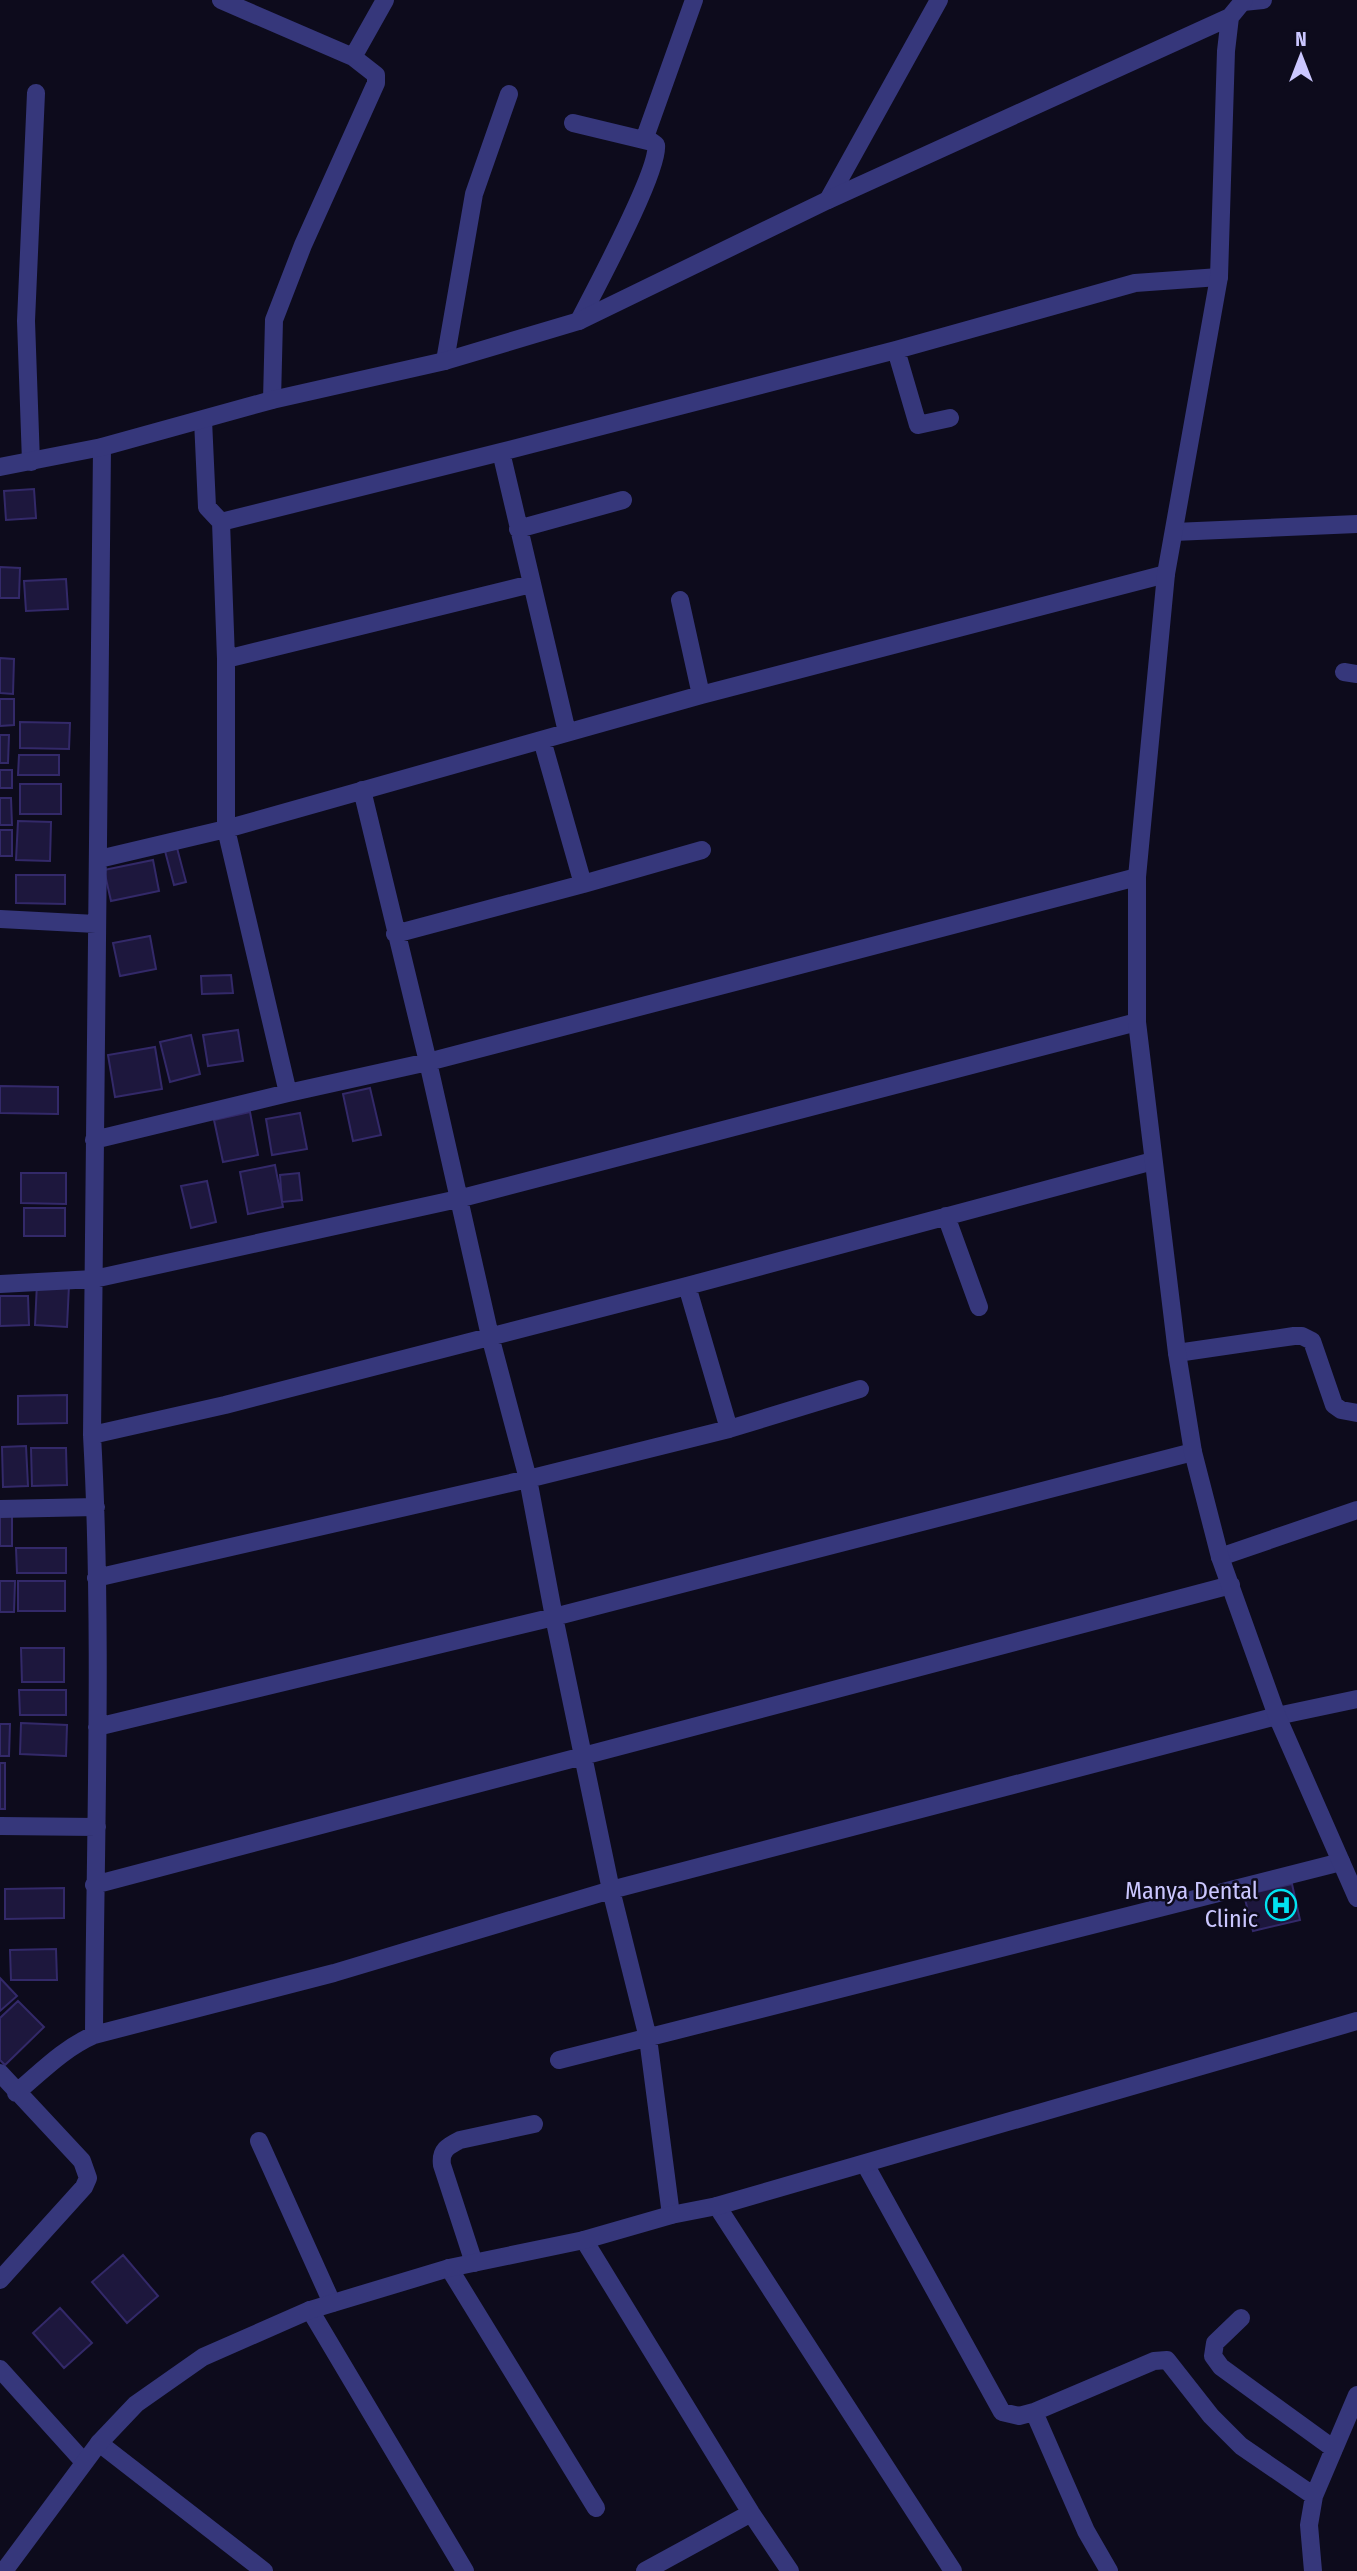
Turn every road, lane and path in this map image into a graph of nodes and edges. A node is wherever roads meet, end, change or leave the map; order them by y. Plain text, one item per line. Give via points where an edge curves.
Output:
1 (221, 0) edge
2 (385, 0) edge
3 (694, 0) edge
4 (939, 0) edge
5 (1263, 0) edge
6 (1244, 1) edge
7 (1230, 17) junction
8 (353, 57) junction
9 (36, 93) dead end
10 (509, 93) dead end
11 (573, 123) dead end
12 (644, 140) junction
13 (828, 200) junction
14 (1219, 277) junction
15 (579, 321) junction
16 (896, 350) junction
17 (445, 361) junction
18 (272, 400) junction
19 (950, 418) dead end
20 (203, 420) junction
21 (103, 447) junction
22 (501, 452) junction
23 (30, 462) junction
24 (0, 467) edge
25 (623, 500) dead end
26 (221, 522) junction
27 (1357, 524) edge
28 (518, 529) junction
29 (1174, 532) junction
30 (1166, 574) junction
31 (531, 584) junction
32 (680, 600) dead end
33 (226, 659) junction
34 (701, 695) junction
35 (567, 732) junction
36 (542, 740) junction
37 (362, 790) junction
38 (226, 829) junction
39 (702, 850) dead end
40 (99, 859) junction
41 (1137, 877) junction
42 (583, 884) junction
43 (0, 919) edge
44 (96, 924) junction
45 (395, 934) junction
46 (1137, 1022) junction
47 (428, 1062) junction
48 (288, 1093) junction
49 (94, 1140) junction
50 (1153, 1161) junction
51 (458, 1199) junction
52 (946, 1216) junction
53 (94, 1279) junction
54 (0, 1284) edge
55 (687, 1286) junction
56 (979, 1307) dead end
57 (490, 1336) junction
58 (1177, 1353) junction
59 (860, 1389) dead end
60 (1357, 1413) edge
61 (729, 1429) junction
62 (92, 1434) junction
63 (1193, 1452) junction
64 (528, 1479) junction
65 (96, 1507) junction
66 (0, 1509) edge
67 (1357, 1510) edge
68 (1220, 1557) junction
69 (96, 1578) junction
70 (1231, 1585) junction
71 (554, 1617) junction
72 (1357, 1699) edge
73 (1277, 1716) junction
74 (97, 1727) junction
75 (583, 1757) junction
76 (0, 1826) edge
77 (97, 1827) junction
78 (1341, 1862) junction
79 (94, 1885) junction
80 (611, 1890) junction
81 (1357, 1898) edge
82 (1357, 2021) edge
83 (94, 2035) junction
84 (648, 2038) junction
85 (559, 2060) dead end
86 (0, 2073) edge
87 (16, 2093) junction
88 (534, 2124) dead end
89 (259, 2141) dead end
90 (865, 2164) junction
91 (717, 2206) junction
92 (671, 2215) junction
93 (584, 2239) junction
94 (474, 2263) junction
95 (449, 2268) junction
96 (0, 2280) edge
97 (332, 2303) junction
98 (310, 2311) junction
99 (1241, 2318) dead end
100 (0, 2369) edge
101 (1357, 2395) edge
102 (1034, 2412) junction
103 (99, 2443) junction
104 (1334, 2449) junction
105 (83, 2461) junction
106 (1314, 2496) junction
107 (596, 2508) dead end
108 (751, 2513) junction
109 (4, 2571) edge
110 (264, 2571) edge
111 (465, 2571) edge
112 (645, 2571) edge
113 (790, 2571) edge
114 (953, 2571) edge
115 (1109, 2571) edge
116 (1313, 2571) edge

1 - 8 street
2 - 8 street
3 - 12 street
4 - 13 street
5 - 6 street
6 - 7 street
7 - 13 street
7 - 14 street
8 - 18 street via 373,71 376,83 274,320
9 - 23 street via 26,321
10 - 17 street via 474,194
11 - 12 street
12 - 15 street via 656,145 657,153
13 - 15 street
14 - 16 street via 1135,283
14 - 29 street
15 - 17 street
16 - 19 street via 918,425
16 - 22 street
17 - 18 street
18 - 20 street
20 - 21 street
20 - 26 street via 207,508
21 - 23 street
21 - 40 street
22 - 26 street
22 - 28 street
23 - 24 street
25 - 28 street
26 - 33 street
27 - 29 street
28 - 31 street
29 - 30 street
30 - 34 street
30 - 41 street
31 - 33 street
31 - 35 street
32 - 34 street
33 - 38 street
34 - 35 street
35 - 36 street
36 - 37 street
36 - 42 street
37 - 38 street
37 - 45 street
38 - 40 street
38 - 48 street
39 - 42 street
40 - 44 street
41 - 46 street
41 - 47 street
42 - 45 street
43 - 44 street
44 - 49 street
45 - 47 street
46 - 50 street
46 - 51 street
47 - 48 street
47 - 51 street
48 - 49 street
49 - 53 street
50 - 52 street
50 - 58 street
51 - 53 street
51 - 57 street
52 - 55 street
52 - 56 street
53 - 54 street
53 - 62 street
55 - 57 street
55 - 61 street
57 - 62 street via 225,1405
57 - 64 street
58 - 60 street via 1294,1336 1308,1338 1334,1405
58 - 63 street
59 - 61 street
61 - 64 street
62 - 65 street
63 - 68 street
63 - 71 street
64 - 69 street
64 - 71 street
65 - 66 street
65 - 69 street
67 - 68 street
68 - 70 street
69 - 74 street
70 - 73 street
70 - 75 street
71 - 74 street
71 - 75 street
72 - 73 street
73 - 78 street
73 - 80 street
74 - 77 street
75 - 79 street
75 - 80 street
76 - 77 street
77 - 79 street
78 - 81 street
78 - 84 street
79 - 83 street
80 - 83 street via 334,1973
80 - 84 street
82 - 90 street
83 - 87 street via 60,2055
84 - 85 street
84 - 92 street
86 - 87 street
87 - 96 street via 82,2161 88,2178
88 - 94 street via 460,2140 443,2151 442,2165
89 - 97 street
90 - 91 street
90 - 102 street via 997,2406 1009,2415
91 - 92 street
91 - 114 street
92 - 93 street
93 - 94 street
93 - 108 street
94 - 95 street
95 - 97 street
95 - 107 street
97 - 98 street
98 - 103 street via 203,2357 136,2404
98 - 111 street
99 - 104 street via 1215,2343 1213,2356 1221,2367
100 - 105 street
101 - 104 street
102 - 106 street via 1154,2361 1167,2360 1241,2446
102 - 115 street via 1086,2531
103 - 105 street
103 - 110 street
104 - 106 street
105 - 109 street
106 - 116 street via 1309,2525
108 - 112 street
108 - 113 street

